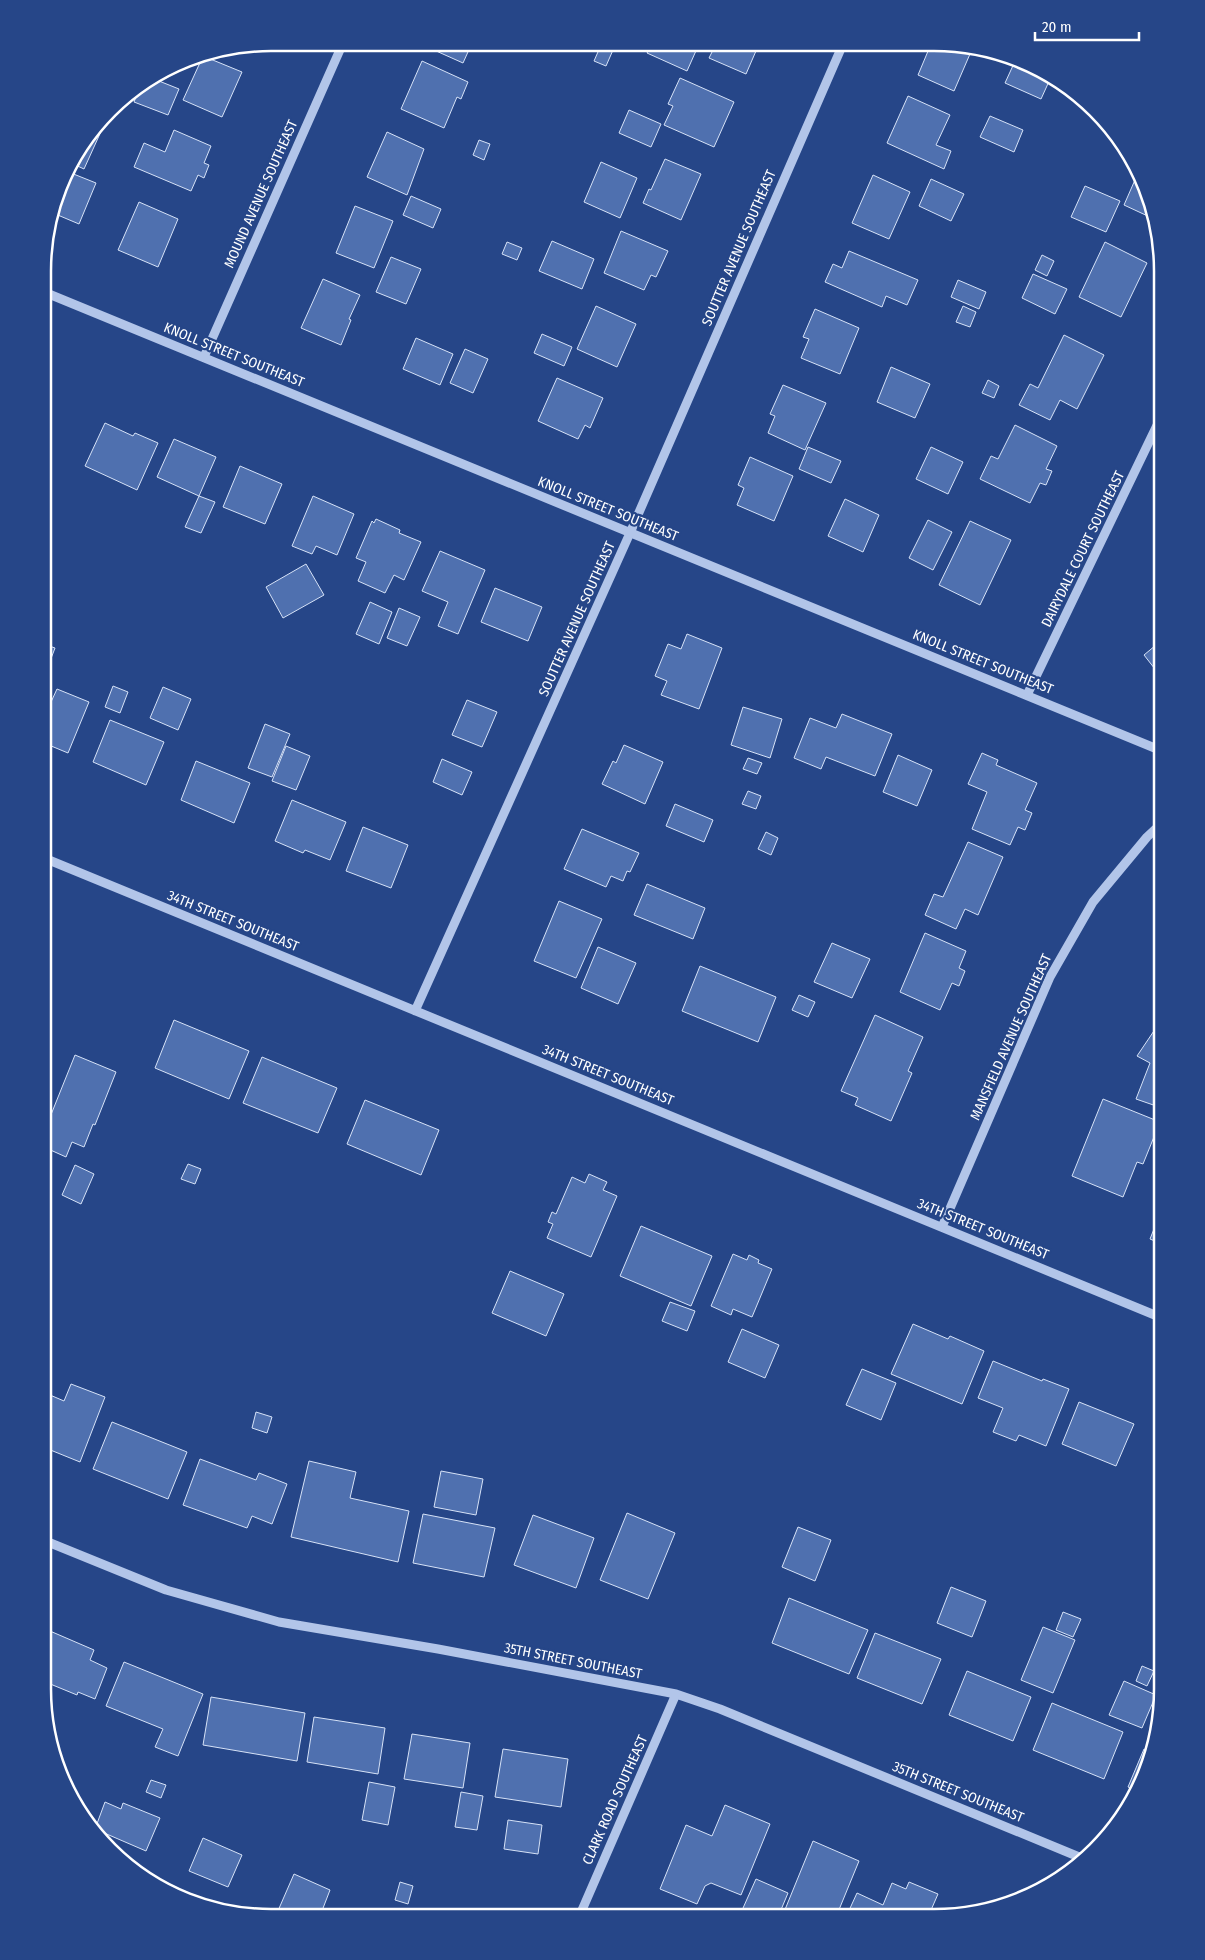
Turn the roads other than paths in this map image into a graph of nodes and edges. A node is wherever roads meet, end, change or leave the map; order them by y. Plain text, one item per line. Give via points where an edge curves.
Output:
1 (339, 51) edge
2 (840, 51) edge
3 (51, 295) edge
4 (204, 357) junction
5 (1154, 432) edge
6 (630, 533) junction
7 (1028, 695) junction
8 (1154, 748) edge
9 (1154, 830) edge
10 (51, 861) edge
11 (415, 1011) junction
12 (942, 1227) junction
13 (1154, 1315) edge
14 (51, 1543) edge
15 (676, 1694) junction
16 (1076, 1856) edge
17 (582, 1909) edge

1 - 4 street, MOUND AVENUE SOUTHEAST
2 - 6 street, SOUTTER AVENUE SOUTHEAST
3 - 4 street, KNOLL STREET SOUTHEAST
4 - 6 street, KNOLL STREET SOUTHEAST
5 - 7 street, DAIRYDALE COURT SOUTHEAST
6 - 7 street, KNOLL STREET SOUTHEAST
6 - 11 street, SOUTTER AVENUE SOUTHEAST
7 - 8 street, KNOLL STREET SOUTHEAST
9 - 12 street, MANSFIELD AVENUE SOUTHEAST via 1093,902 1050,977
10 - 11 street, 34TH STREET SOUTHEAST
11 - 12 street, 34TH STREET SOUTHEAST
12 - 13 street, 34TH STREET SOUTHEAST
14 - 15 street, 35TH STREET SOUTHEAST via 166,1590 278,1622
15 - 16 street, 35TH STREET SOUTHEAST via 720,1709
15 - 17 street, CLARK ROAD SOUTHEAST

